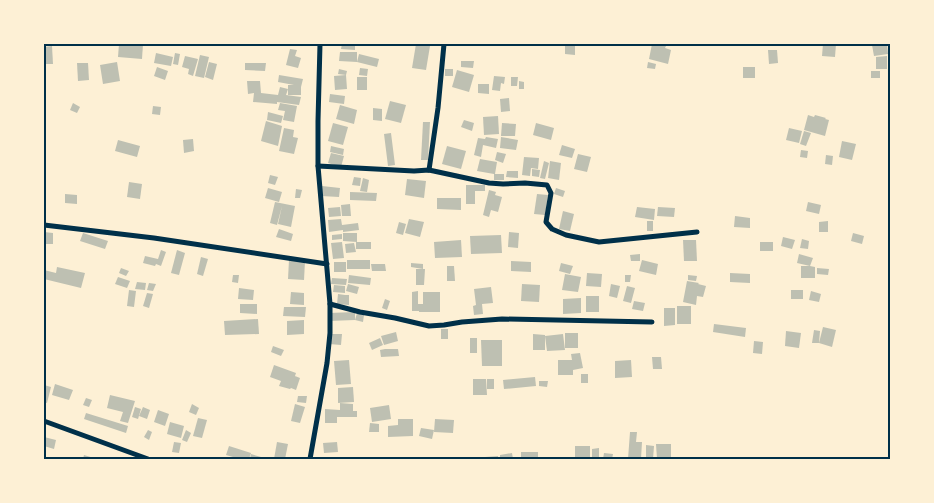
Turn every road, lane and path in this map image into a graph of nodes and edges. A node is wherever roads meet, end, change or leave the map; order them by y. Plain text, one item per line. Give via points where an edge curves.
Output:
1 (320, 44) edge
2 (444, 44) edge
3 (318, 166) junction
4 (429, 170) junction
5 (44, 225) edge
6 (697, 232) dead end
7 (327, 264) junction
8 (330, 304) junction
9 (652, 322) dead end
10 (44, 421) edge
11 (148, 459) edge
12 (310, 459) edge

1 - 3 street
2 - 4 street
3 - 4 street
3 - 7 street
4 - 6 street via 490,183 547,185 551,193 546,222 552,229 566,235 599,242
5 - 7 street
7 - 8 street
8 - 9 street via 429,326 502,319
8 - 12 street via 327,363
10 - 11 street

